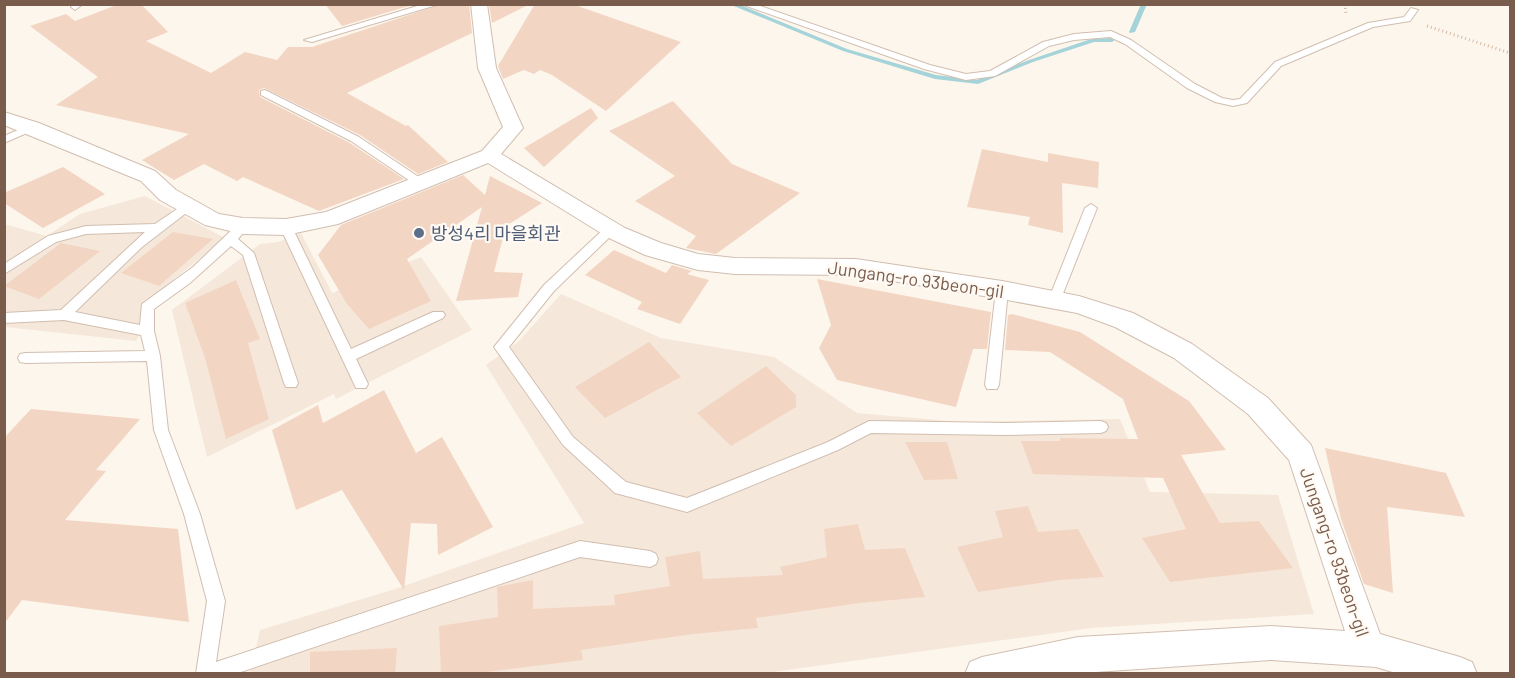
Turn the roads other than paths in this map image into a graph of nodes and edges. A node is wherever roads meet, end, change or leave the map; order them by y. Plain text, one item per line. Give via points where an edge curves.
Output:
1 (436, 4) edge
2 (479, 4) edge
3 (745, 4) edge
4 (1414, 10) dead end
5 (309, 40) dead end
6 (265, 93) dead end
7 (4, 118) edge
8 (32, 127) junction
9 (4, 140) edge
10 (489, 155) junction
11 (420, 182) junction
12 (186, 207) junction
13 (1091, 208) dead end
14 (286, 227) junction
15 (156, 228) junction
16 (611, 229) junction
17 (237, 233) junction
18 (4, 270) edge
19 (1002, 290) junction
20 (1054, 301) junction
21 (64, 315) junction
22 (438, 315) dead end
23 (4, 318) edge
24 (147, 331) junction
25 (153, 356) junction
26 (348, 357) junction
27 (25, 358) dead end
28 (291, 383) dead end
29 (362, 384) dead end
30 (992, 385) dead end
31 (1101, 427) dead end
32 (650, 559) dead end
33 (1368, 650) junction
34 (206, 674) edge
35 (982, 674) edge
36 (1460, 674) edge

1 - 5 lane
2 - 10 street via 487,68 513,128
3 - 4 lane via 966,77 992,74 1046,44 1111,34 1191,86 1233,103 1243,100 1278,64 1371,25 1407,19
6 - 11 lane via 355,139
7 - 8 street
8 - 9 lane
8 - 12 street via 148,176
10 - 11 street
10 - 16 street, Jungang-ro 93beon-gil
11 - 14 street via 330,219
12 - 15 lane
12 - 17 street
13 - 20 lane
14 - 17 street
14 - 26 lane
15 - 18 lane via 86,230 52,239
15 - 21 lane
16 - 19 street, Jungang-ro 93beon-gil via 653,249 699,262 856,267
16 - 31 lane via 549,288 501,347 568,441 621,488 687,505 833,446 869,427
17 - 24 lane via 178,288 147,308
17 - 28 lane via 248,253
19 - 20 street, Jungang-ro 93beon-gil
19 - 30 lane
20 - 33 street, Jungang-ro 93beon-gil via 1079,304 1124,320 1183,351 1258,406 1301,454
21 - 23 lane
21 - 24 lane
22 - 26 lane
24 - 25 lane
25 - 27 lane
25 - 34 lane via 161,430 192,514 216,601
26 - 29 lane
32 - 34 lane via 580,549
33 - 35 street via 1271,643 1090,654
33 - 36 street

